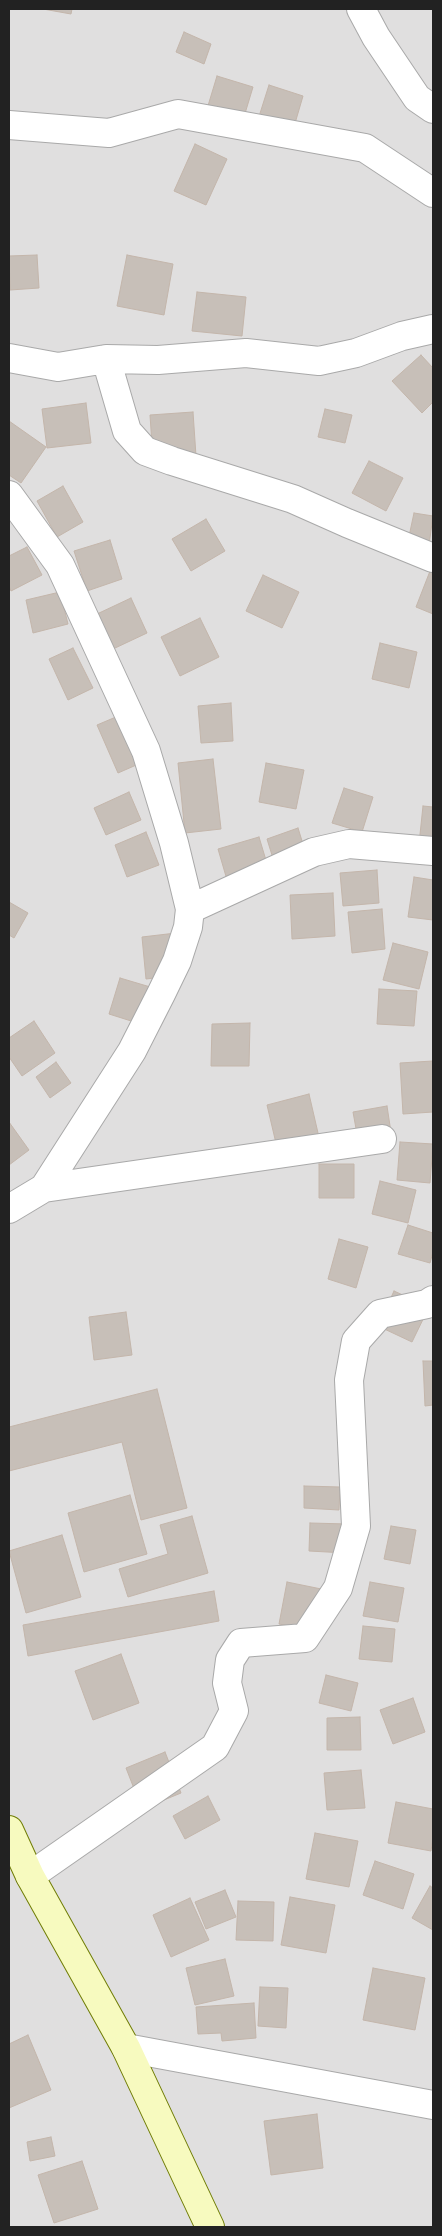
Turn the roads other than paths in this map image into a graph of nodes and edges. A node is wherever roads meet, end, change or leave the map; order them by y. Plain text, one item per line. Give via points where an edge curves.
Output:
1 (361, 9) edge
2 (433, 109) edge
3 (9, 126) edge
4 (433, 193) edge
5 (433, 329) edge
6 (9, 358) edge
7 (106, 359) junction
8 (9, 495) edge
9 (433, 558) edge
10 (433, 851) edge
11 (190, 909) junction
12 (382, 1139) dead end
13 (44, 1188) junction
14 (9, 1209) edge
15 (433, 1300) edge
16 (9, 1830) edge
17 (30, 1876) junction
18 (126, 2048) junction
19 (433, 2105) edge
20 (210, 2227) edge

1 - 2 street via 417,98
3 - 4 street via 108,133 178,114 365,148
5 - 7 street via 319,362 246,353 158,360
6 - 7 street via 58,367
7 - 9 street via 127,430 145,451 293,499
8 - 11 street via 60,565 146,751
10 - 11 street via 348,844 322,850
11 - 13 street via 186,935 162,994 132,1051
12 - 13 street
13 - 14 street
15 - 17 street via 380,1314 356,1340 349,1380 356,1526 338,1588 305,1638 241,1643 230,1660 227,1683 234,1711 216,1747
16 - 17 main road
17 - 18 main road
18 - 19 street
18 - 20 main road

